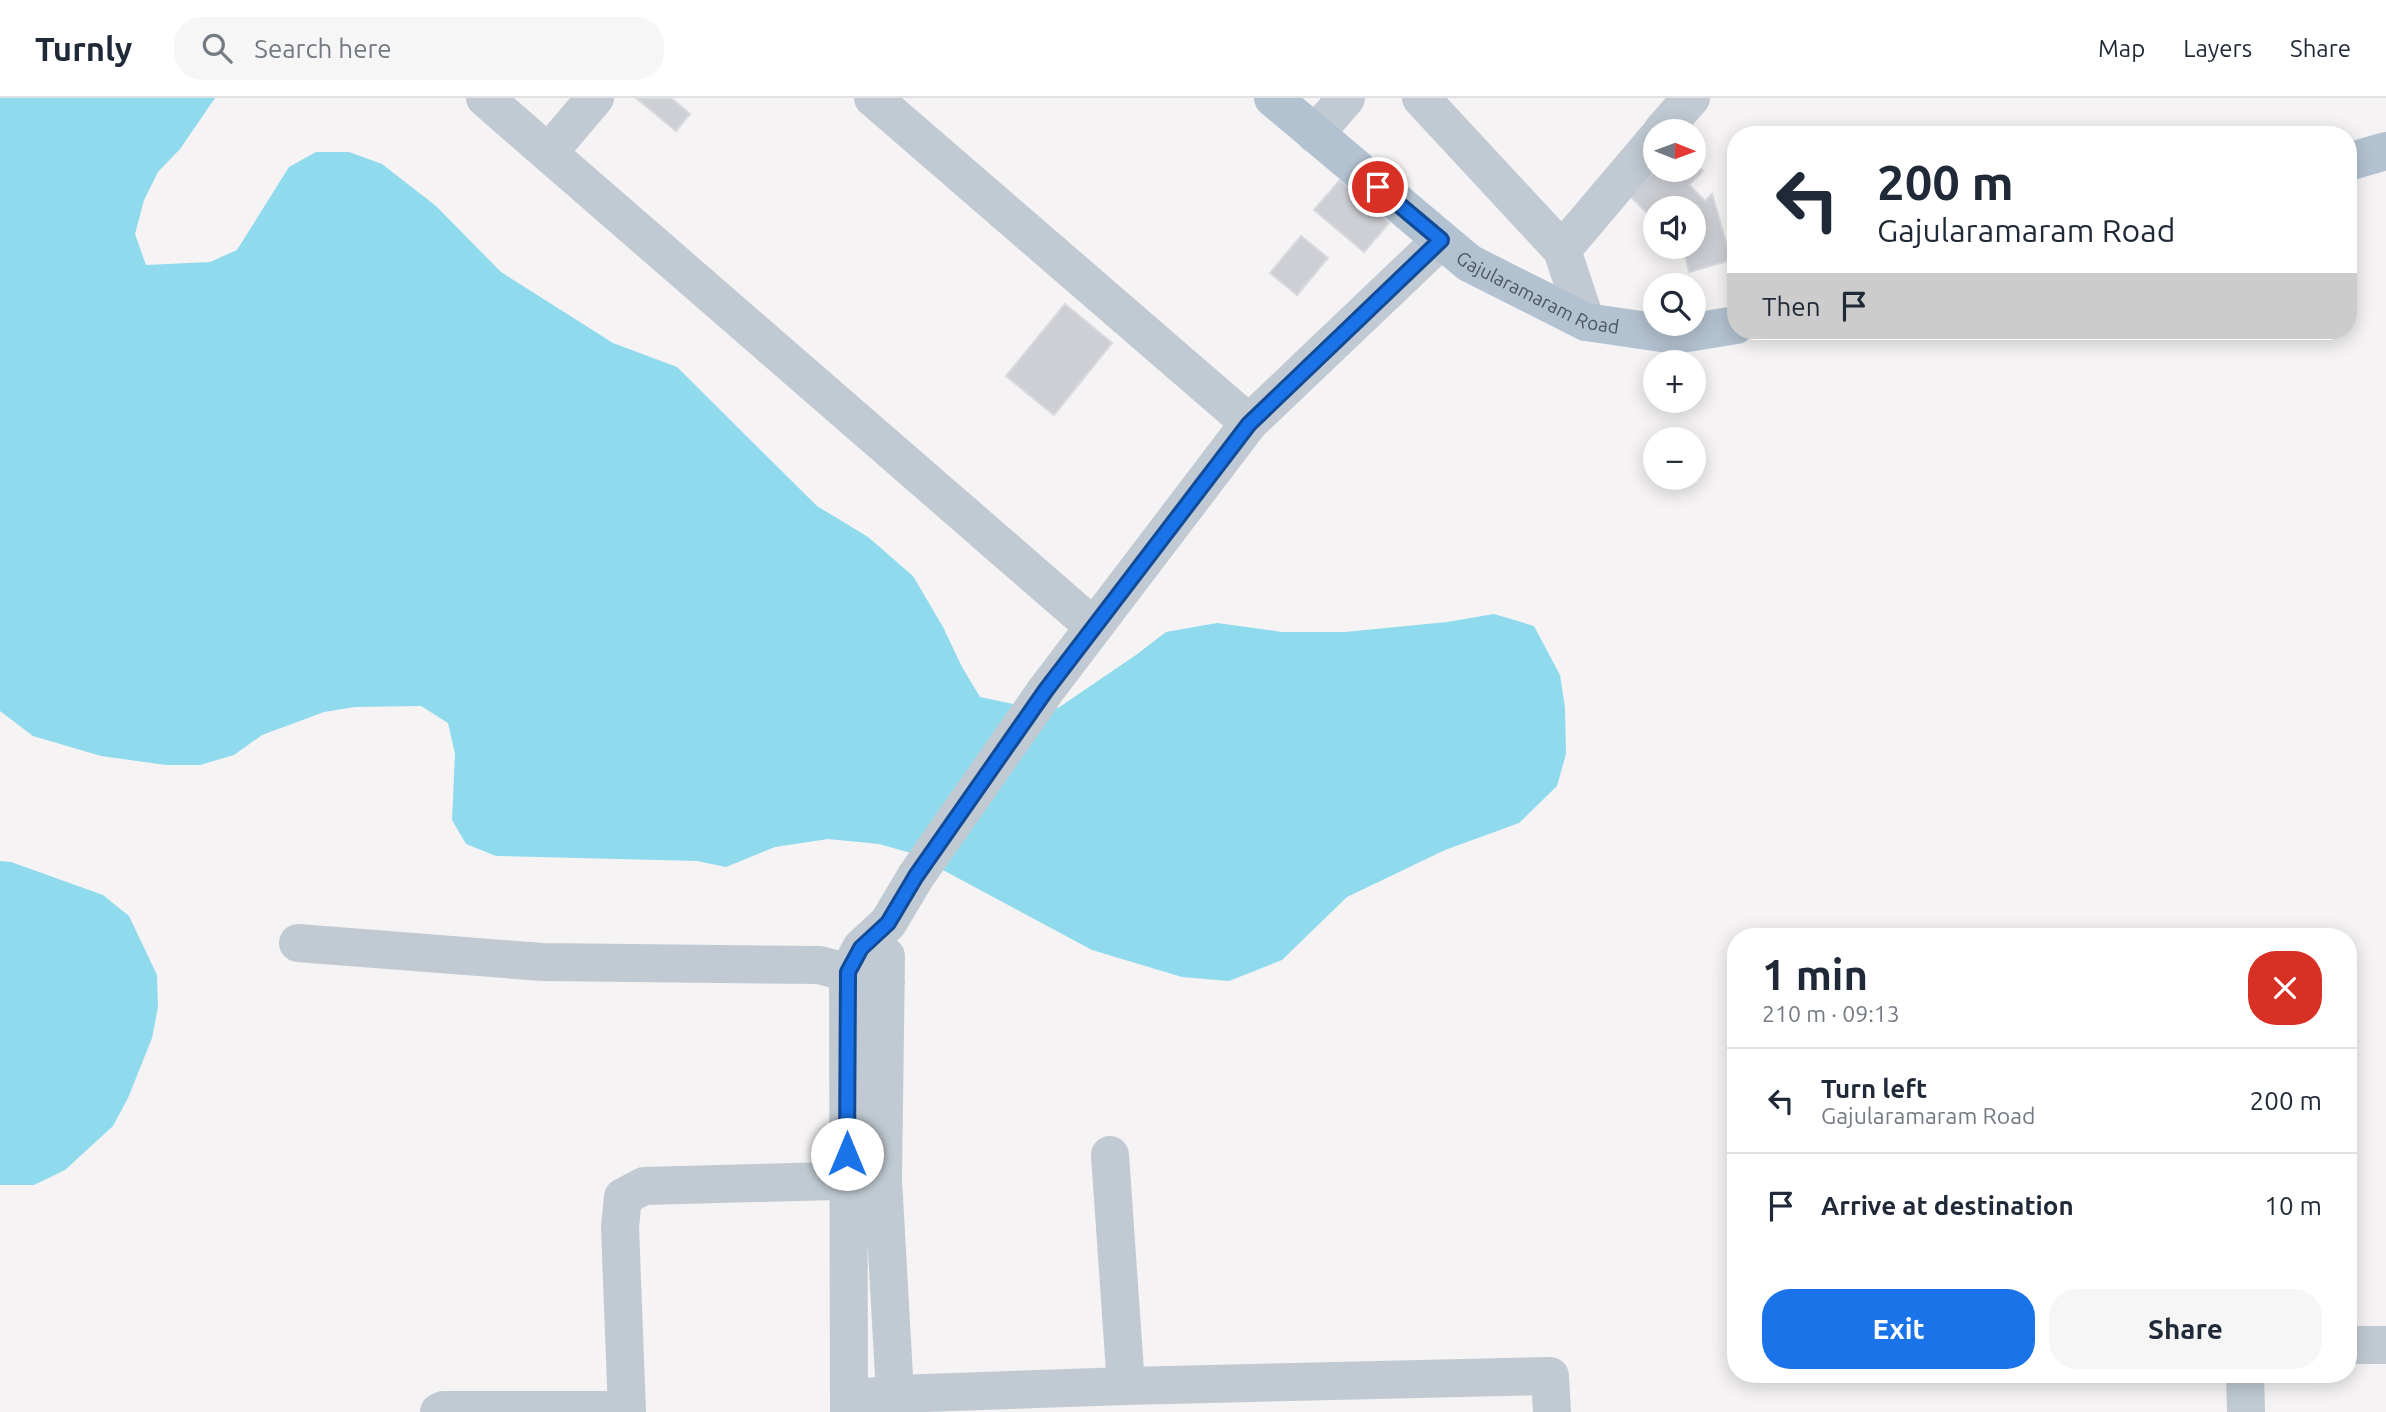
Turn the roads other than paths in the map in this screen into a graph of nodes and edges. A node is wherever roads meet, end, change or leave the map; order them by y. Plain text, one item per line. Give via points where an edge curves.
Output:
1 (485, 98) edge
2 (595, 98) edge
3 (873, 98) edge
4 (1273, 98) edge
5 (1346, 98) edge
6 (1421, 98) edge
7 (1691, 98) edge
8 (1673, 119) edge
9 (1315, 134) junction
10 (2386, 151) edge
11 (549, 152) junction
12 (1643, 154) edge
13 (2357, 159) edge
14 (1441, 240) junction
15 (1562, 250) junction
16 (1586, 322) junction
17 (1727, 326) edge
18 (1249, 424) junction
19 (1094, 627) junction
20 (888, 923) junction
21 (298, 943) dead end
22 (848, 972) junction
23 (886, 982) junction
24 (1110, 1156) dead end
25 (865, 1180) junction
26 (2357, 1345) edge
27 (2386, 1345) edge
28 (2245, 1383) edge
29 (1126, 1386) junction
30 (896, 1403) edge
31 (849, 1406) edge
32 (626, 1411) edge
33 (439, 1412) edge
34 (1552, 1412) edge
35 (2246, 1412) edge

1 - 11 street
2 - 11 street
3 - 18 street
4 - 9 main road, Gajularamaram Road
5 - 9 street
6 - 15 street
7 - 8 street
9 - 14 main road, Gajularamaram Road
10 - 13 main road
11 - 19 street
12 - 15 street
14 - 16 main road, Gajularamaram Road via 1469,262
14 - 18 street
15 - 16 street
16 - 17 main road, Gajularamaram Road via 1675,335
18 - 19 street
19 - 20 street via 916,876
20 - 22 street via 861,948
20 - 23 street
21 - 22 street via 542,962 819,965
22 - 23 street
22 - 25 street
23 - 25 street
24 - 29 street
25 - 30 street
25 - 31 street
25 - 32 street via 644,1186 623,1197
26 - 27 street
28 - 35 street
29 - 30 street
29 - 34 street via 1550,1376
30 - 31 street
32 - 33 street

